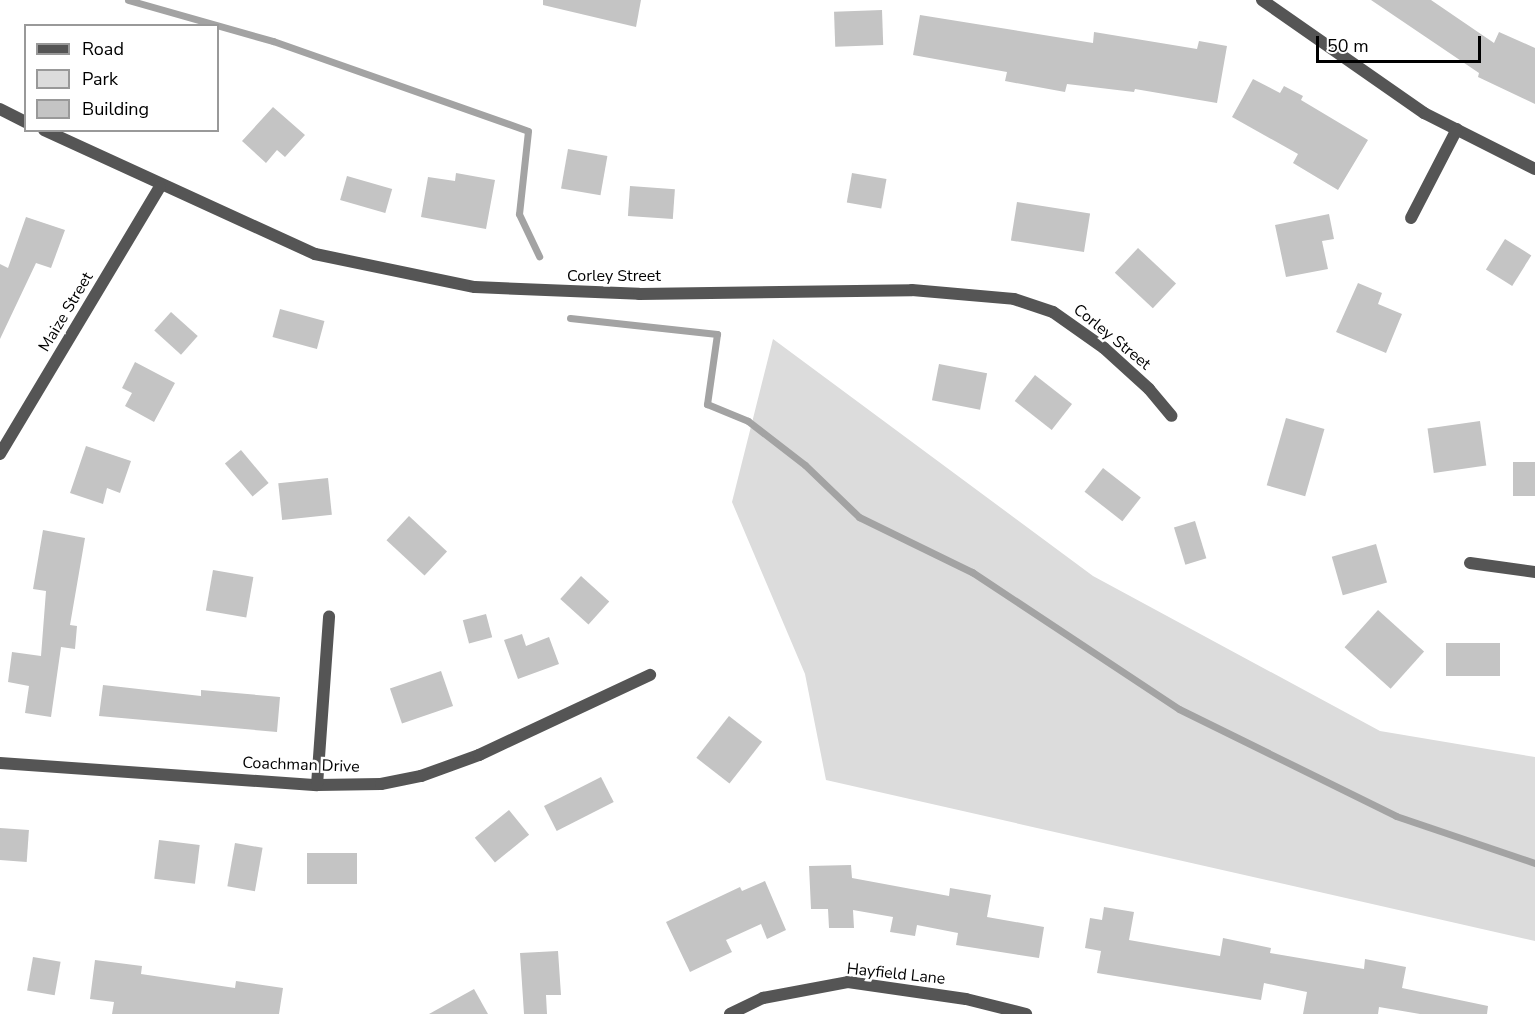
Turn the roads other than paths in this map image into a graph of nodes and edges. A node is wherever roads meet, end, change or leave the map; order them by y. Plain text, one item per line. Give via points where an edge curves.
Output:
1 (1262, 0) edge
2 (0, 109) edge
3 (24, 121) edge
4 (1457, 129) junction
5 (48, 132) edge
6 (1535, 169) edge
7 (160, 187) junction
8 (1412, 218) dead end
9 (1172, 416) dead end
10 (0, 454) edge
11 (1470, 563) dead end
12 (1535, 572) edge
13 (329, 616) dead end
14 (650, 675) dead end
15 (0, 763) edge
16 (317, 785) junction
17 (730, 1014) edge
18 (1026, 1014) edge

1 - 4 street via 1424,113
2 - 3 street
4 - 6 street
4 - 8 street
5 - 7 street, Corley Street
7 - 9 street, Corley Street via 315,254 475,287 516,292 639,294 912,290 1014,299 1053,312 1104,348
7 - 10 street, Maize Street
11 - 12 street
13 - 16 street
14 - 16 street, Coachman Drive via 479,755 421,776 381,784
15 - 16 street, Coachman Drive
17 - 18 street, Hayfield Lane via 763,998 848,982 966,999

